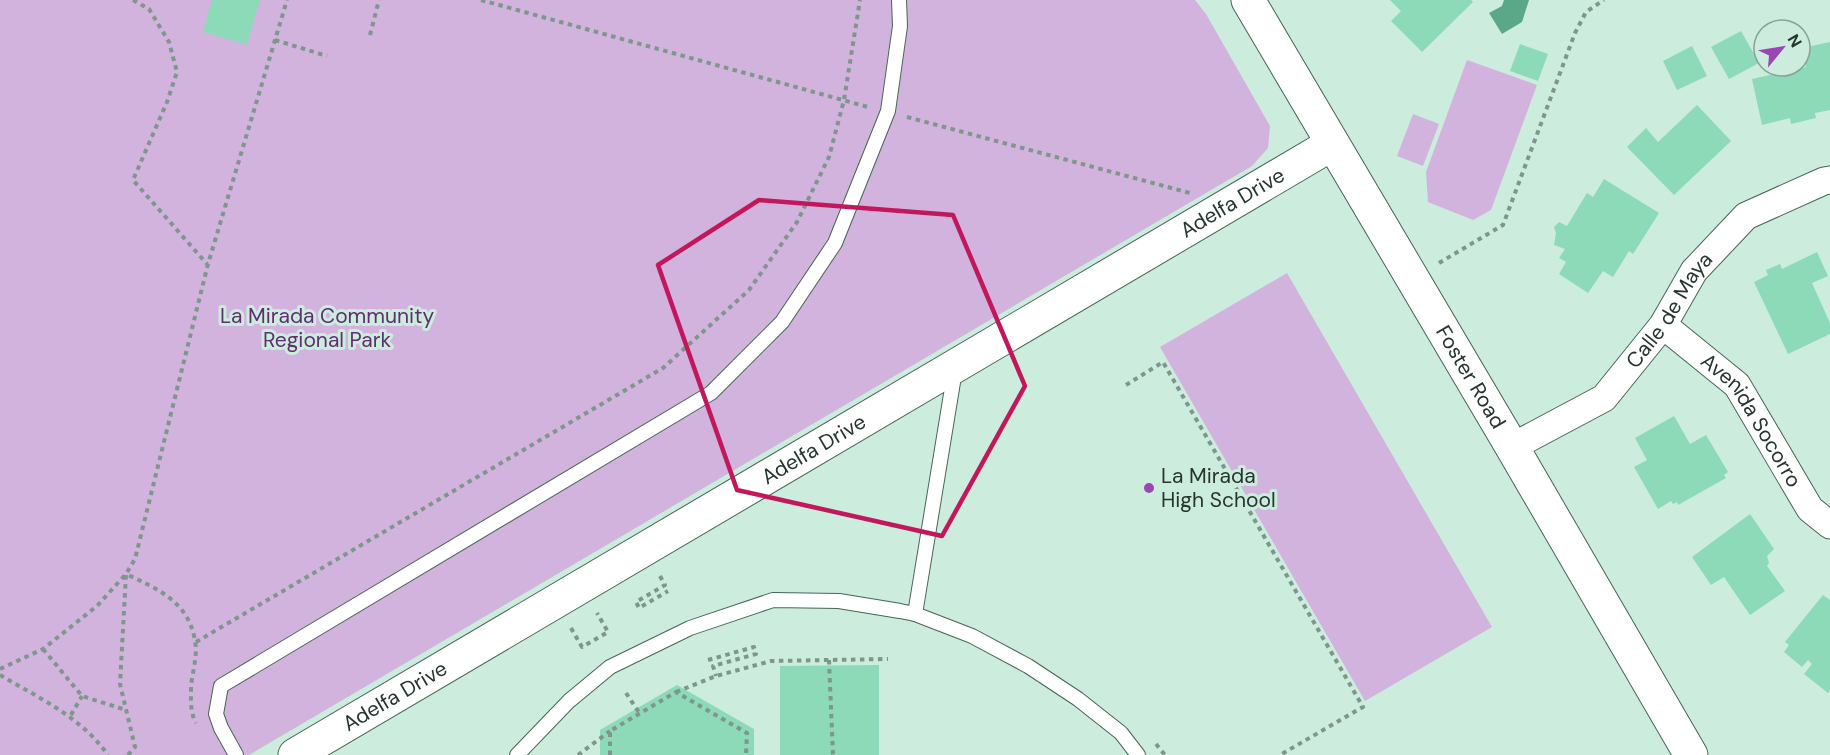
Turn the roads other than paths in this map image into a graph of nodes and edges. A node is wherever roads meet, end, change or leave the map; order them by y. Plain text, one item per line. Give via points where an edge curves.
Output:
1 (899, 0) edge
2 (1248, 0) edge
3 (1332, 144) junction
4 (1830, 180) edge
5 (1663, 325) junction
6 (956, 366) junction
7 (1512, 447) junction
8 (1830, 525) edge
9 (915, 614) junction
10 (236, 755) edge
11 (295, 755) edge
12 (517, 755) edge
13 (1138, 755) edge
14 (1691, 755) edge

1 - 10 lane via 900,26 888,111 835,243 782,322 711,393 220,686 216,714
2 - 3 street, Foster Road
3 - 6 street, Adelfa Drive
3 - 7 street, Foster Road
4 - 5 street, Calle de Maya via 1746,216 1694,271
5 - 7 street, Calle de Maya via 1604,398
5 - 8 street, Avenida Socorro via 1737,385 1810,509
6 - 9 lane
6 - 11 street, Adelfa Drive
7 - 14 street, Foster Road
9 - 12 lane via 839,601 773,600 715,618 610,667 569,701
9 - 13 lane via 972,636 1028,666 1121,733

